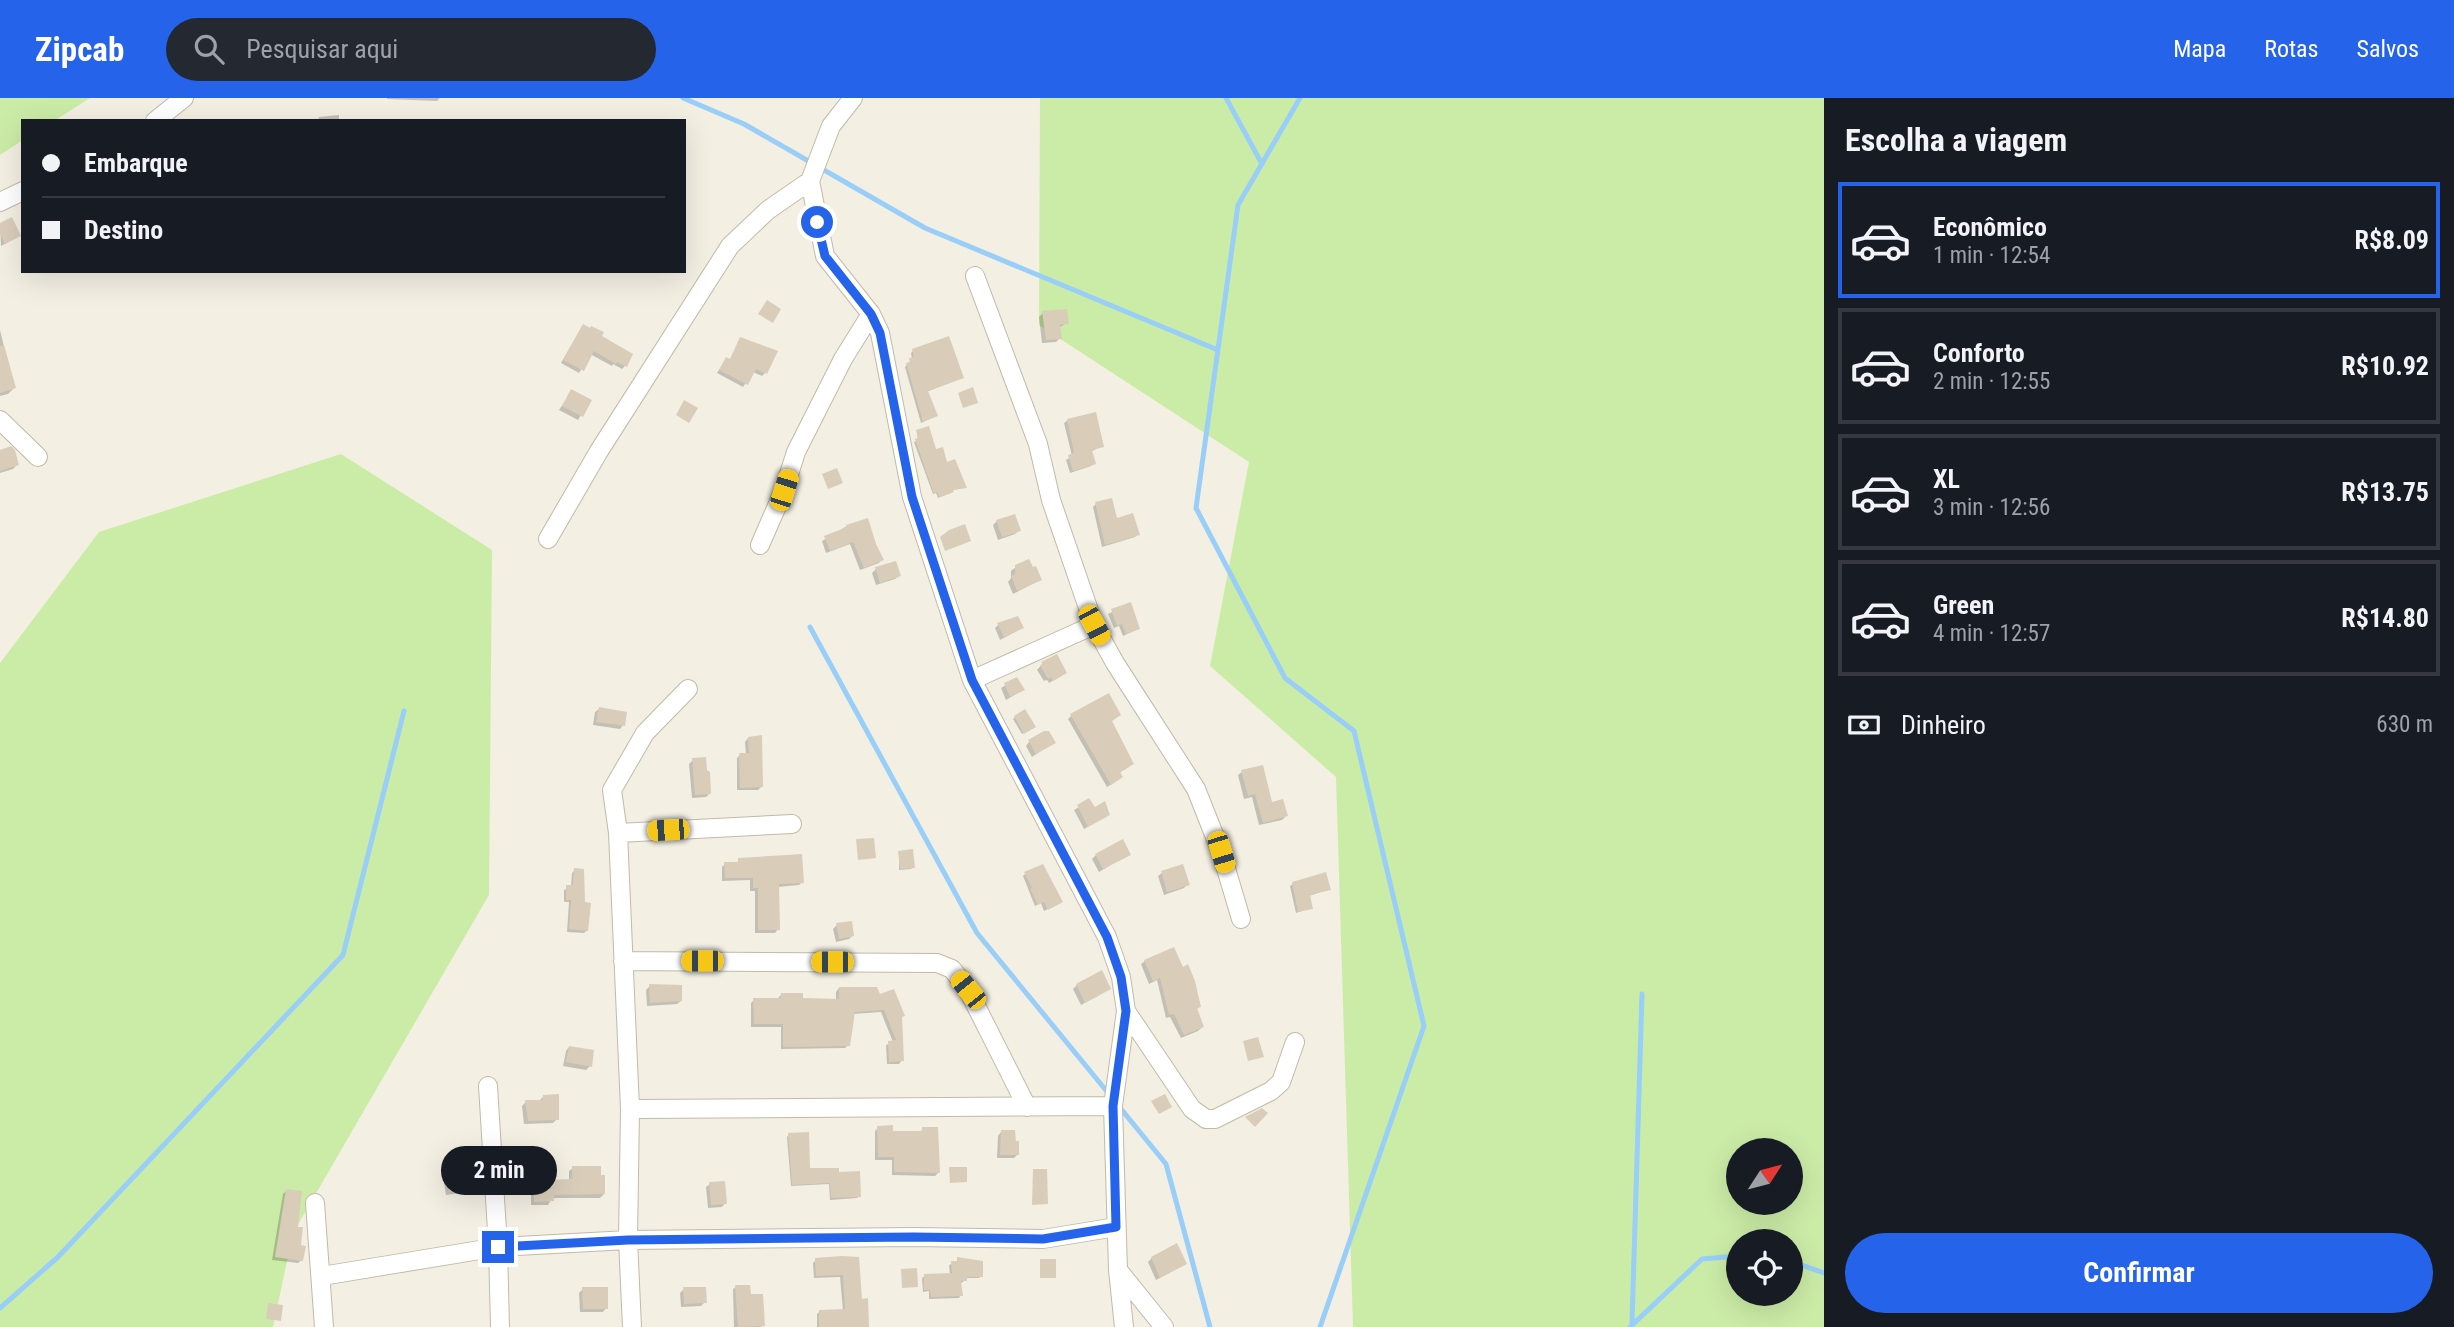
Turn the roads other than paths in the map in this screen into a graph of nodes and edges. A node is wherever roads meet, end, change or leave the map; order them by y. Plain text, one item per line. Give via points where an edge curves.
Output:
1 (184, 98) edge
2 (853, 98) edge
3 (158, 119) edge
4 (810, 181) junction
5 (21, 192) edge
6 (0, 202) edge
7 (975, 276) dead end
8 (871, 314) junction
9 (0, 420) edge
10 (38, 457) dead end
11 (548, 539) dead end
12 (760, 545) dead end
13 (1094, 625) junction
14 (972, 680) junction
15 (688, 689) dead end
16 (792, 824) dead end
17 (618, 833) junction
18 (1241, 919) dead end
19 (623, 961) junction
20 (1126, 1011) junction
21 (1296, 1042) dead end
22 (488, 1086) dead end
23 (1113, 1106) junction
24 (1027, 1107) junction
25 (630, 1108) junction
26 (315, 1203) dead end
27 (1116, 1227) junction
28 (628, 1240) junction
29 (498, 1247) junction
30 (1118, 1270) junction
31 (322, 1276) junction
32 (324, 1327) edge
33 (500, 1327) edge
34 (632, 1327) edge
35 (1124, 1327) edge
36 (1164, 1327) edge

1 - 3 street
2 - 4 street via 831,126
4 - 8 street via 825,256
4 - 11 street via 768,210 730,246
5 - 6 street
7 - 13 street via 1038,444 1051,500
8 - 12 street via 796,452
8 - 14 street via 880,333 912,497
9 - 10 street
13 - 14 street
13 - 18 street via 1195,789
14 - 20 street via 1107,937 1121,977
15 - 17 street via 645,733 612,790
16 - 17 street
17 - 19 street
19 - 24 street via 937,963 951,969 968,990
19 - 25 street
20 - 21 street via 1192,1109 1206,1119 1215,1119 1281,1082
20 - 23 street
22 - 29 street
23 - 24 street
23 - 27 street
24 - 25 street
25 - 28 street
26 - 31 street
27 - 28 street via 1043,1239
27 - 30 street
28 - 29 street
28 - 34 street
29 - 31 street
29 - 33 street
30 - 35 street
30 - 36 street
31 - 32 street

